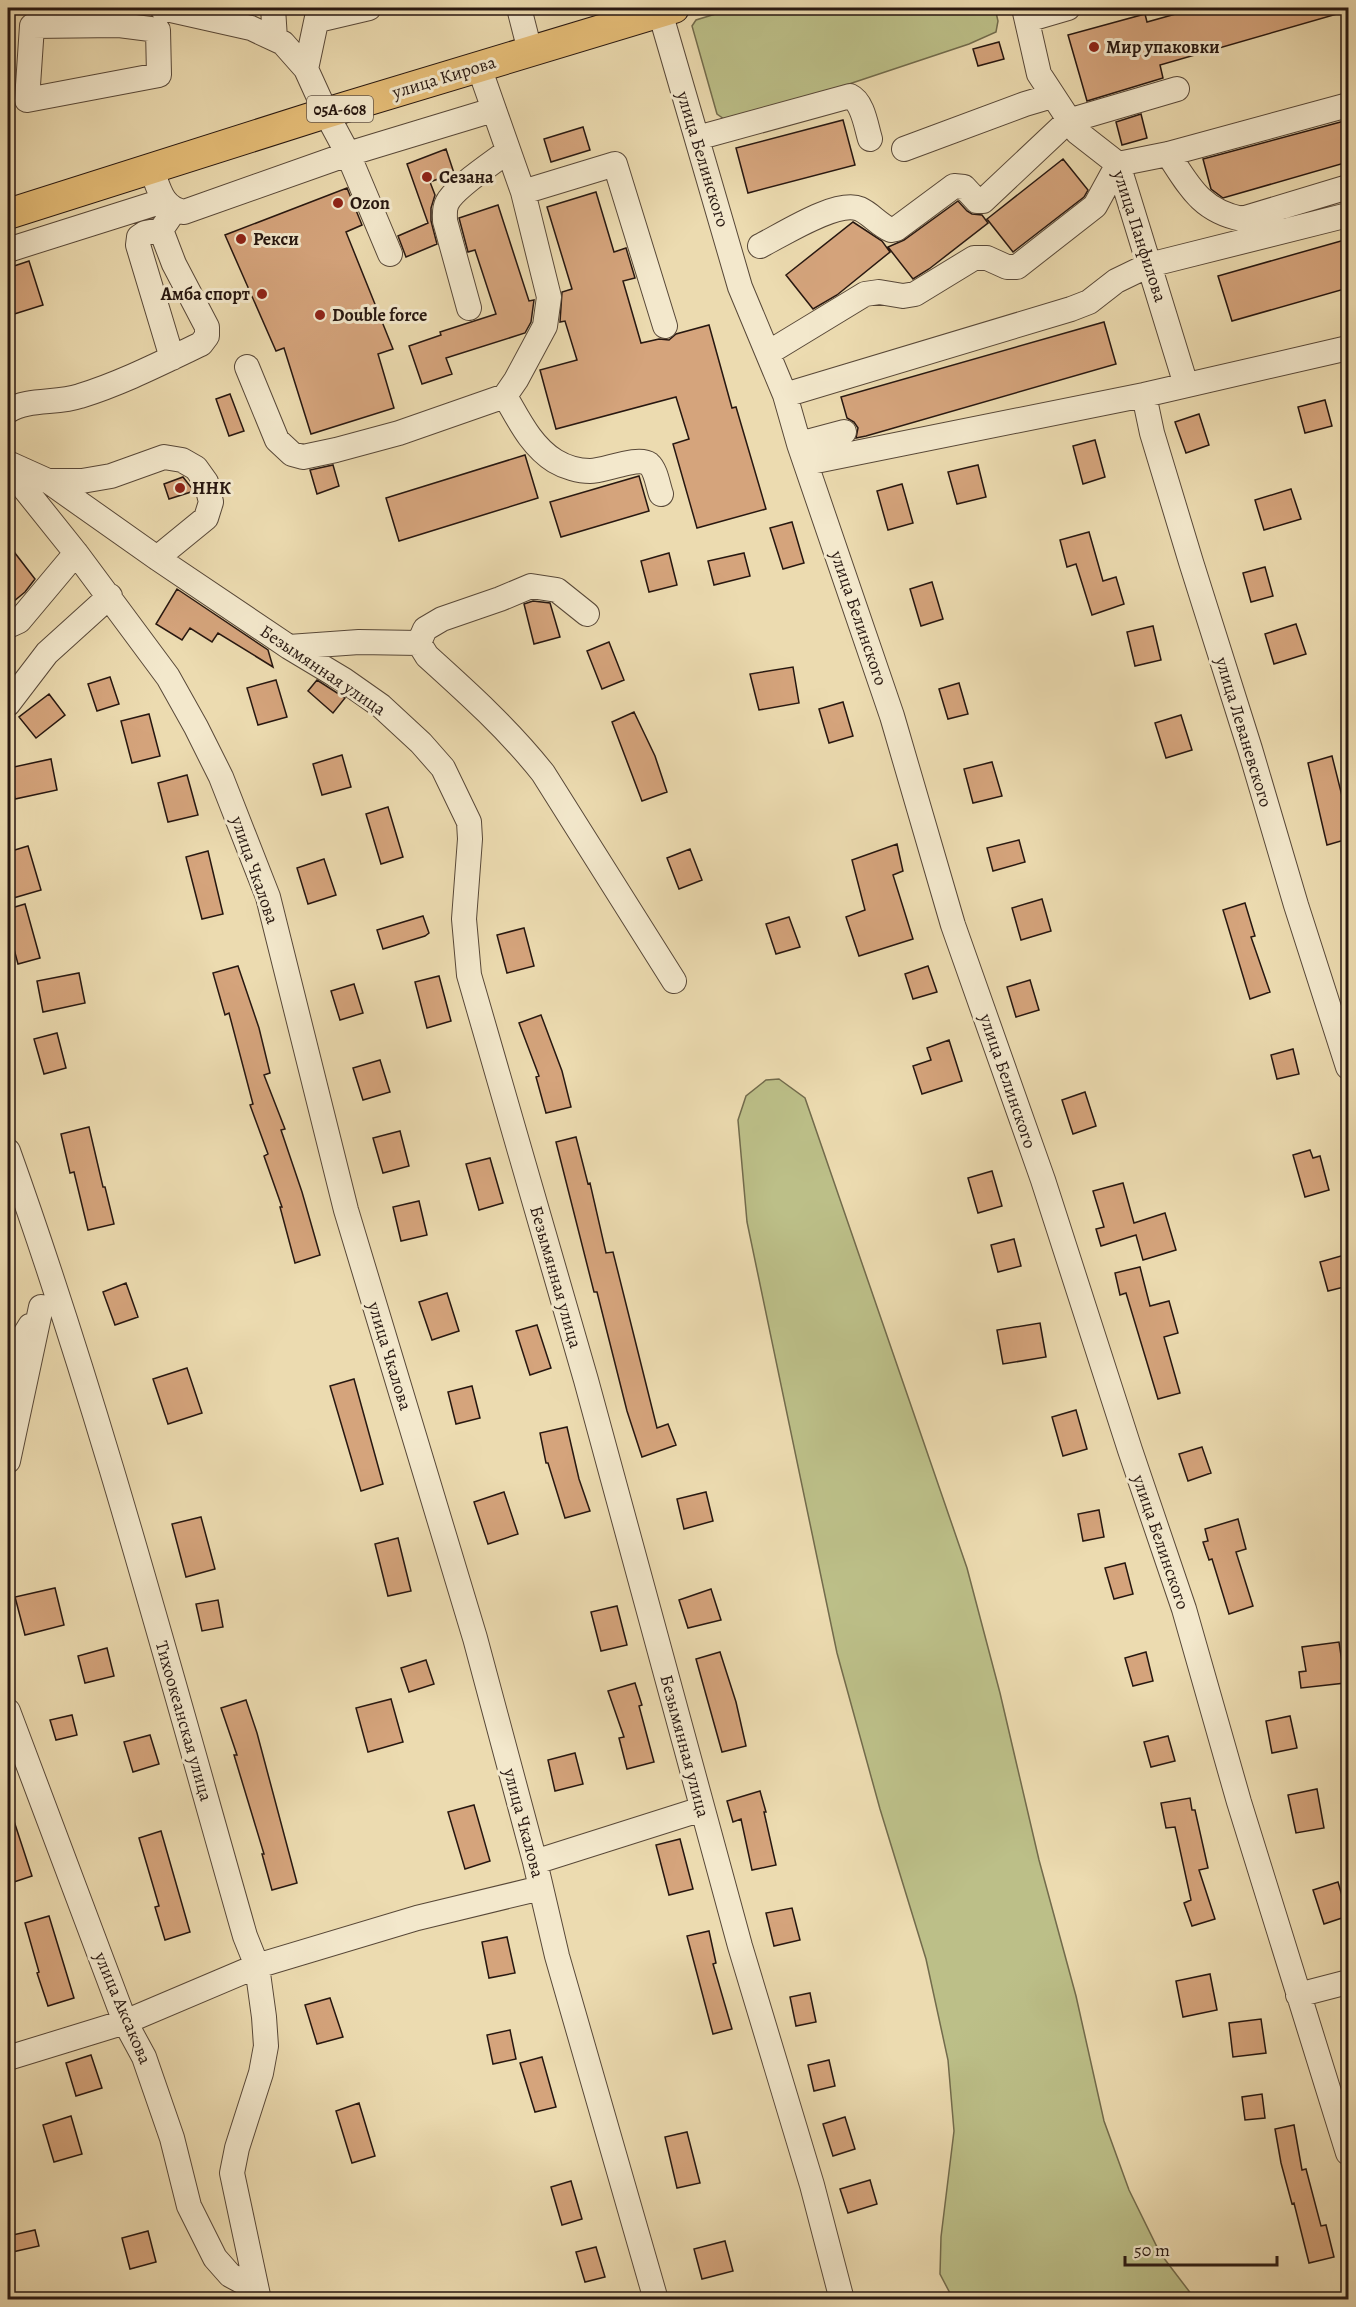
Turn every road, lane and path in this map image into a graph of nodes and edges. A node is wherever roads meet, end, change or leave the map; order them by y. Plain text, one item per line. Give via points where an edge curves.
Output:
1 (162, 8) edge
2 (273, 8) edge
3 (369, 8) edge
4 (519, 8) edge
5 (1068, 8) edge
6 (667, 10) edge
7 (318, 14) edge
8 (1026, 14) edge
9 (122, 16) edge
10 (275, 39) junction
11 (530, 51) junction
12 (478, 67) junction
13 (306, 69) junction
14 (1177, 89) dead end
15 (1052, 96) junction
16 (1348, 105) edge
17 (493, 110) junction
18 (326, 113) junction
19 (1068, 121) junction
20 (697, 138) junction
21 (870, 139) dead end
22 (904, 149) dead end
23 (508, 151) junction
24 (348, 154) junction
25 (1168, 154) junction
26 (1118, 164) junction
27 (152, 170) junction
28 (1348, 187) edge
29 (523, 192) junction
30 (8, 214) edge
31 (166, 214) junction
32 (1348, 215) edge
33 (760, 246) dead end
34 (8, 250) edge
35 (390, 254) dead end
36 (1149, 265) junction
37 (469, 308) dead end
38 (665, 327) dead end
39 (1348, 348) edge
40 (768, 353) junction
41 (172, 358) junction
42 (247, 367) dead end
43 (1186, 386) junction
44 (785, 395) junction
45 (1144, 395) junction
46 (504, 396) junction
47 (8, 411) edge
48 (844, 432) dead end
49 (802, 454) junction
50 (8, 465) edge
51 (48, 481) junction
52 (661, 494) dead end
53 (76, 553) junction
54 (157, 558) junction
55 (110, 596) junction
56 (586, 614) dead end
57 (8, 626) edge
58 (419, 643) junction
59 (289, 646) junction
60 (8, 704) edge
61 (674, 981) dead end
62 (1348, 1067) edge
63 (8, 1151) edge
64 (17, 1212) edge
65 (49, 1270) junction
66 (41, 1307) junction
67 (8, 1362) edge
68 (8, 1461) edge
69 (8, 1711) edge
70 (702, 1809) junction
71 (535, 1862) junction
72 (541, 1888) junction
73 (257, 1966) junction
74 (1348, 1982) edge
75 (1298, 1995) junction
76 (125, 2022) junction
77 (8, 2058) edge
78 (1348, 2153) edge
79 (257, 2294) edge
80 (656, 2300) edge
81 (842, 2300) edge

1 - 10 street via 226,21
2 - 10 street
3 - 7 street
4 - 11 street
5 - 8 street
6 - 11 main road, улица Кирова / 05А-608
6 - 20 street, улица Белинского
7 - 13 street
8 - 15 street, улица Панфилова via 1039,74
9 - 9 street via 32,26 27,100 159,75 158,30
10 - 13 street
11 - 12 main road, улица Кирова / 05А-608
12 - 17 street
12 - 18 main road, улица Кирова / 05А-608
13 - 18 street
14 - 19 street
15 - 19 street, улица Панфилова
15 - 22 street
16 - 25 street
17 - 23 street
17 - 24 street
18 - 24 street
18 - 27 main road, улица Кирова / 05А-608
19 - 26 street, улица Панфилова
19 - 33 street via 983,201 977,201 963,187 954,186 891,230 860,209 845,207
20 - 21 street via 850,96 859,105
20 - 40 street, улица Белинского via 740,287
23 - 29 street
23 - 37 street via 465,184 444,209
24 - 31 street via 183,213
24 - 35 street
25 - 26 street
25 - 28 street via 1190,189 1205,204 1226,216 1242,219
26 - 36 street, улица Панфилова
26 - 40 street via 1095,207 1017,267 974,258 915,294 865,294
27 - 30 main road, улица Кирова / 05А-608
27 - 31 street
29 - 38 street via 615,164
29 - 46 street via 549,297 544,326
31 - 34 street
31 - 41 street via 139,237 138,245
31 - 41 street via 174,264 207,327 201,344
32 - 36 street
36 - 43 street, улица Панфилова
36 - 44 street via 1071,309
39 - 43 street
40 - 44 street, улица Белинского
41 - 47 street via 79,397 17,406
42 - 46 street via 277,440 291,454 303,457 399,433
43 - 45 street
44 - 49 street, улица Белинского
45 - 49 street
45 - 62 street, улица Леваневского via 1188,552
46 - 52 street via 535,445 556,462 592,471 646,462
48 - 49 street
49 - 75 street, улица Белинского via 892,716 953,925 1043,1180 1184,1609
50 - 51 street, Безымянная улица
50 - 53 street, улица Чкалова
51 - 54 street, Безымянная улица
51 - 54 street via 111,476 164,457 182,460 196,468 206,482 211,502 206,518
53 - 55 street, улица Чкалова
53 - 57 street via 19,621
54 - 59 street, Безымянная улица
55 - 60 street via 47,652
55 - 71 street, улица Чкалова via 168,677 196,727 221,777 268,897 346,1210 475,1638
56 - 58 street via 557,590 531,586 442,619 425,628
58 - 59 street
58 - 61 street via 427,656 495,719 543,773
59 - 70 street, Безымянная улица via 381,706 421,743 443,768 469,822 464,919 469,975 586,1380
63 - 64 street, Тихоокеанская улица
64 - 65 street, Тихоокеанская улица
65 - 66 street
65 - 73 street, Тихоокеанская улица
66 - 67 street
66 - 68 street
69 - 76 street, улица Аксакова
70 - 71 street
70 - 81 street, Безымянная улица
71 - 72 street, улица Чкалова
72 - 73 street via 417,1918
72 - 80 street, улица Чкалова
73 - 76 street
73 - 79 street, Тихоокеанская улица via 266,2046 232,2173
74 - 75 street
75 - 78 street, улица Белинского
76 - 77 street
76 - 79 street, улица Аксакова via 144,2057 194,2217 215,2258 230,2275

